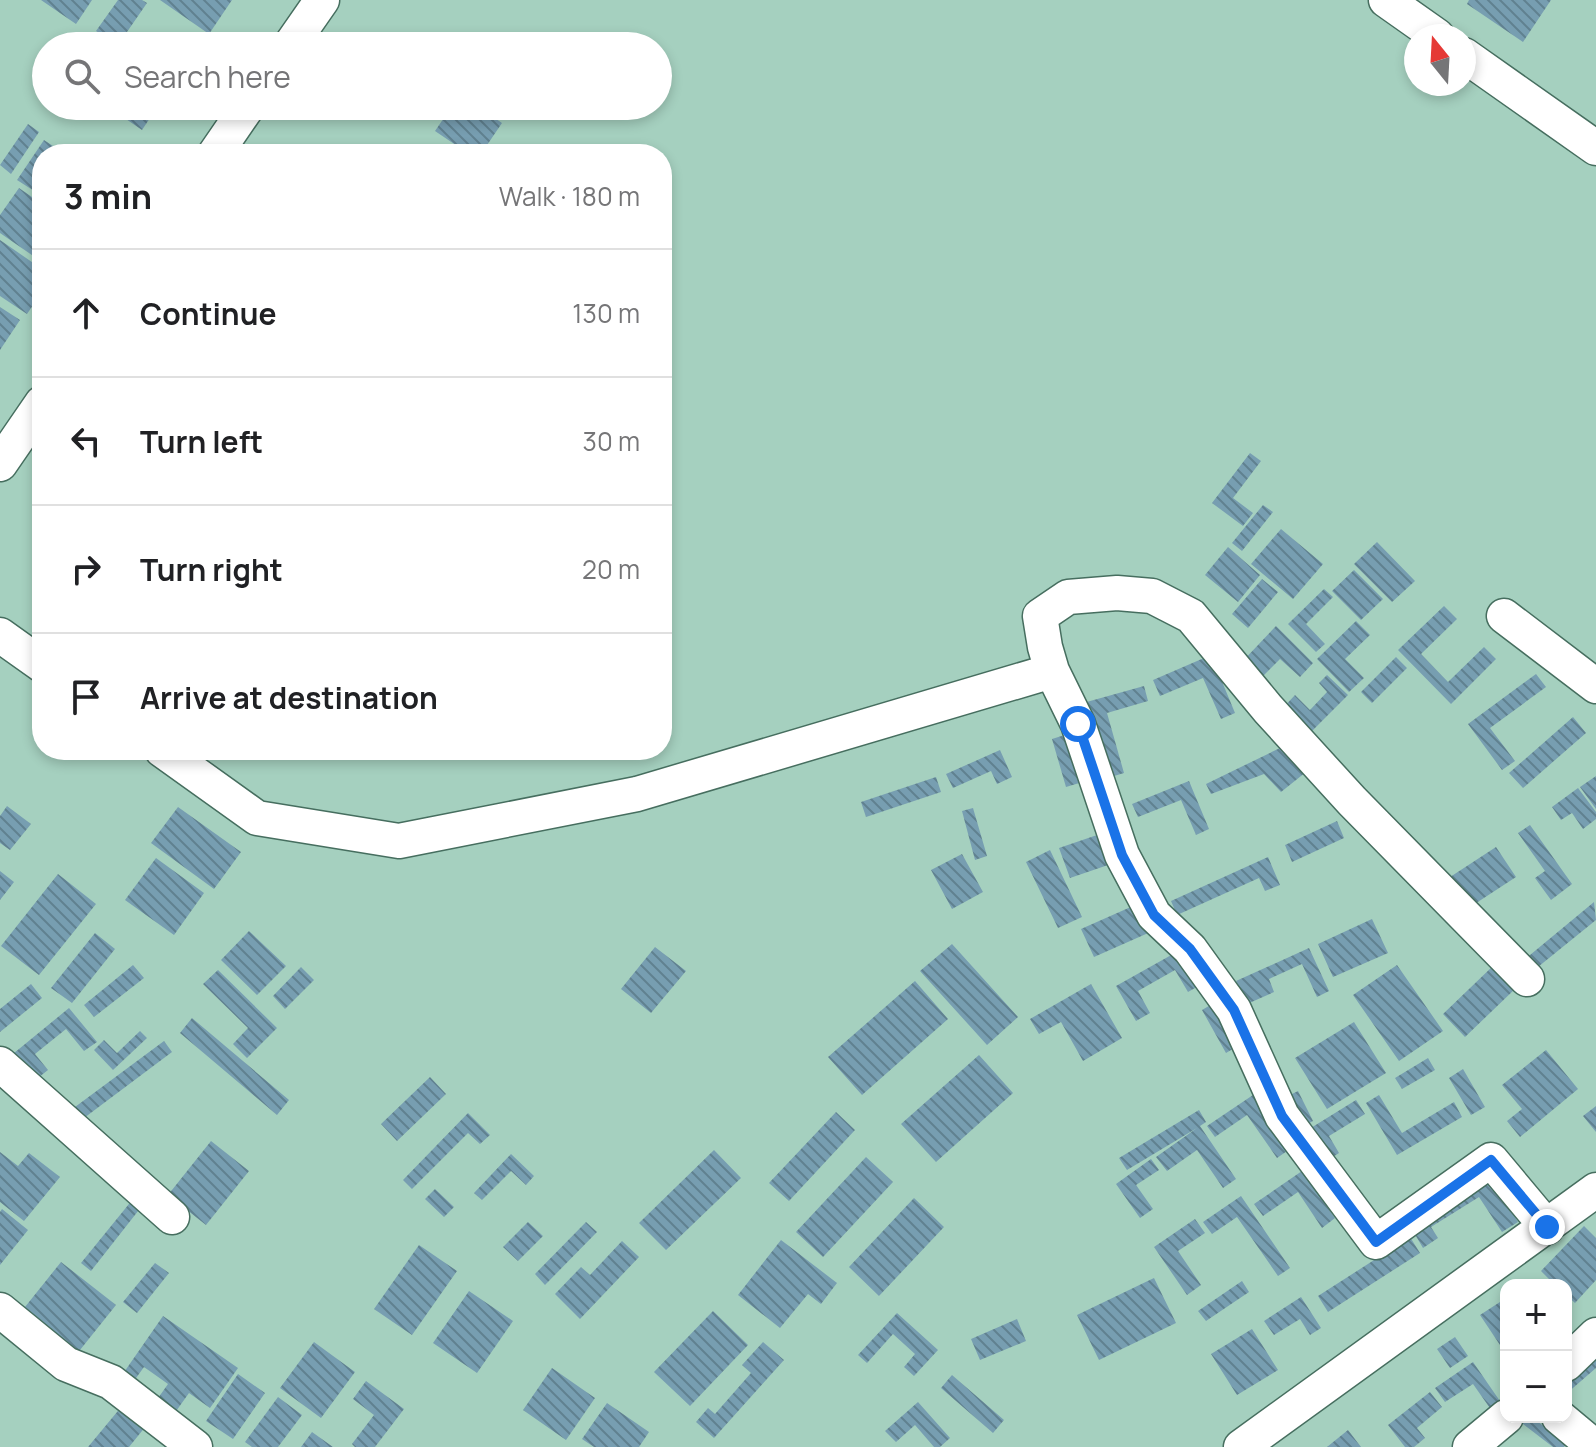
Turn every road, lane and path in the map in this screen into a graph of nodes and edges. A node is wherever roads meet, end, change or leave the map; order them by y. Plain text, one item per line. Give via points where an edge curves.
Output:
1 (322, 0) edge
2 (1397, 3) edge
3 (1422, 24) edge
4 (300, 32) edge
5 (1476, 63) edge
6 (238, 120) edge
7 (222, 144) edge
8 (1596, 148) edge
9 (32, 418) edge
10 (0, 464) edge
11 (1504, 616) dead end
12 (0, 635) edge
13 (32, 658) edge
14 (1052, 671) junction
15 (1596, 686) edge
16 (176, 760) edge
17 (1527, 979) dead end
18 (0, 1064) edge
19 (1596, 1190) edge
20 (172, 1217) dead end
21 (1547, 1227) junction
22 (0, 1310) edge
23 (1596, 1335) edge
24 (1572, 1358) edge
25 (1500, 1422) edge
26 (1566, 1423) edge
27 (195, 1447) edge
28 (1241, 1447) edge
29 (1470, 1447) edge
30 (1595, 1447) edge

1 - 4 street
2 - 3 street
5 - 8 street
6 - 7 street
9 - 10 street
11 - 15 street
12 - 13 street
14 - 16 street via 637,794 399,841 257,818
14 - 17 street via 1040,616 1068,597 1152,596 1191,616 1352,801
14 - 21 street via 1078,724 1122,855 1154,915 1190,949 1234,1010 1282,1116 1376,1242 1491,1160
18 - 20 street
19 - 21 street
21 - 28 street
22 - 27 street via 66,1364 111,1382
23 - 24 street
25 - 29 street
26 - 30 street

